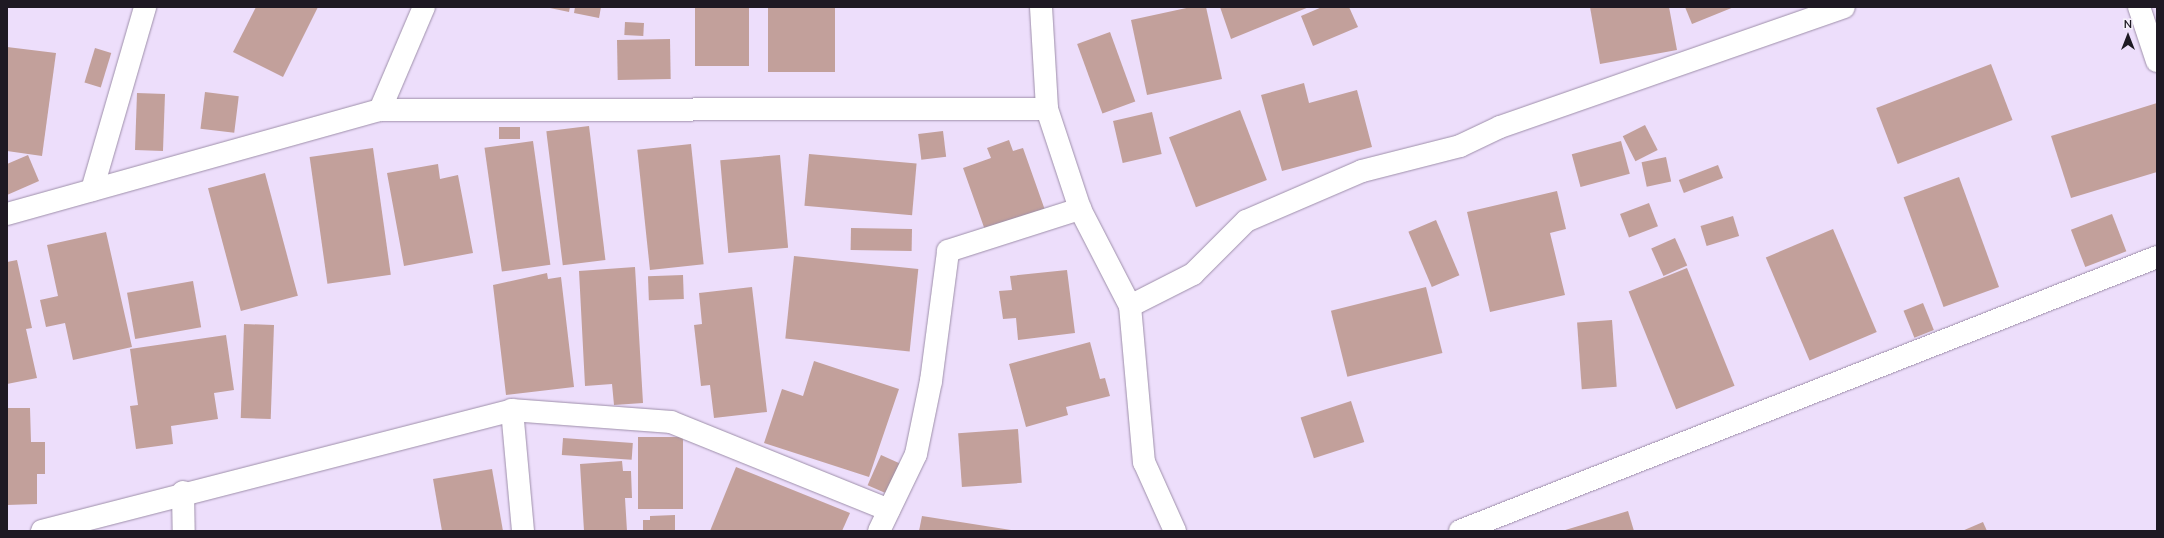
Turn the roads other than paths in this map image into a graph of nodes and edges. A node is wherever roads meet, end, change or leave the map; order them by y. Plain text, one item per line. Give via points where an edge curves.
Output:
1 (145, 7) edge
2 (424, 7) edge
3 (1041, 7) edge
4 (1844, 7) edge
5 (2139, 7) edge
6 (2157, 61) edge
7 (1047, 109) junction
8 (380, 110) junction
9 (92, 190) junction
10 (1080, 209) junction
11 (7, 214) edge
12 (2157, 257) edge
13 (1130, 306) junction
14 (512, 410) junction
15 (184, 492) junction
16 (889, 510) junction
17 (42, 531) edge
18 (184, 531) edge
19 (522, 531) edge
20 (879, 531) edge
21 (1176, 531) edge
22 (1460, 531) edge

1 - 9 street
2 - 8 street
3 - 7 street
4 - 13 street via 1500,127 1460,146 1362,171 1246,221 1193,274
5 - 6 street
7 - 8 street
7 - 10 street
8 - 9 street
9 - 11 street
10 - 13 street
10 - 16 street via 948,251 931,381 916,454
12 - 22 street
13 - 21 street via 1144,462
14 - 15 street
14 - 16 street via 671,422
14 - 19 street
15 - 17 street
15 - 18 street
16 - 20 street

